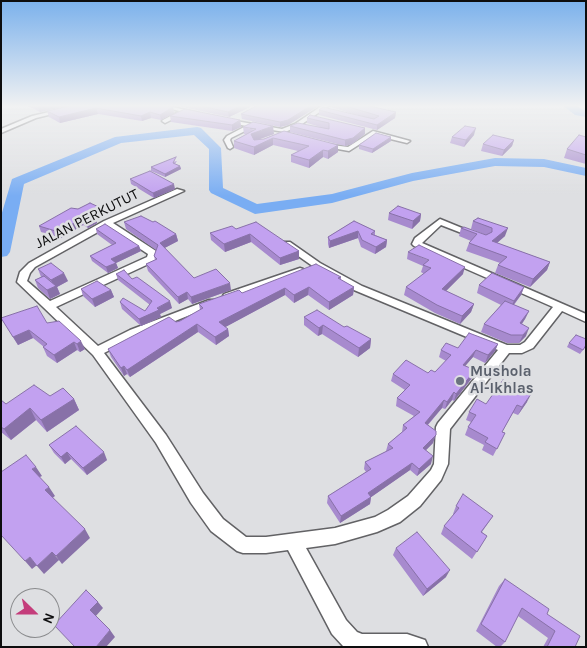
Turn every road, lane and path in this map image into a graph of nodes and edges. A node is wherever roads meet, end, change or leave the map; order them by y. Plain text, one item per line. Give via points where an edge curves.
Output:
1 (232, 135) edge
2 (277, 135) edge
3 (287, 135) edge
4 (370, 135) edge
5 (383, 135) edge
6 (291, 137) edge
7 (274, 138) edge
8 (407, 141) dead end
9 (312, 143) edge
10 (230, 147) dead end
11 (180, 191) dead end
12 (107, 223) junction
13 (484, 238) edge
14 (280, 239) edge
15 (317, 265) junction
16 (49, 306) junction
17 (560, 306) junction
18 (586, 318) edge
19 (506, 349) junction
20 (97, 352) junction
21 (293, 542) junction
22 (418, 647) edge

1 - 10 street via 227,140
2 - 7 street
3 - 6 street
4 - 9 street via 348,149
5 - 8 street
11 - 12 street, JALAN PERKUTUT
12 - 16 street, JALAN PERKUTUT via 46,256 25,272 22,282
12 - 16 street via 153,253 152,259
13 - 17 street via 440,222 417,244
14 - 15 street
15 - 19 street via 358,288
15 - 20 street via 190,310
16 - 20 street
17 - 18 street
17 - 19 street via 529,344
19 - 21 street via 447,422 442,433 441,464 414,501 377,524 334,536
20 - 21 street via 161,439 217,526 243,545
21 - 22 street via 339,627 350,638 362,644

